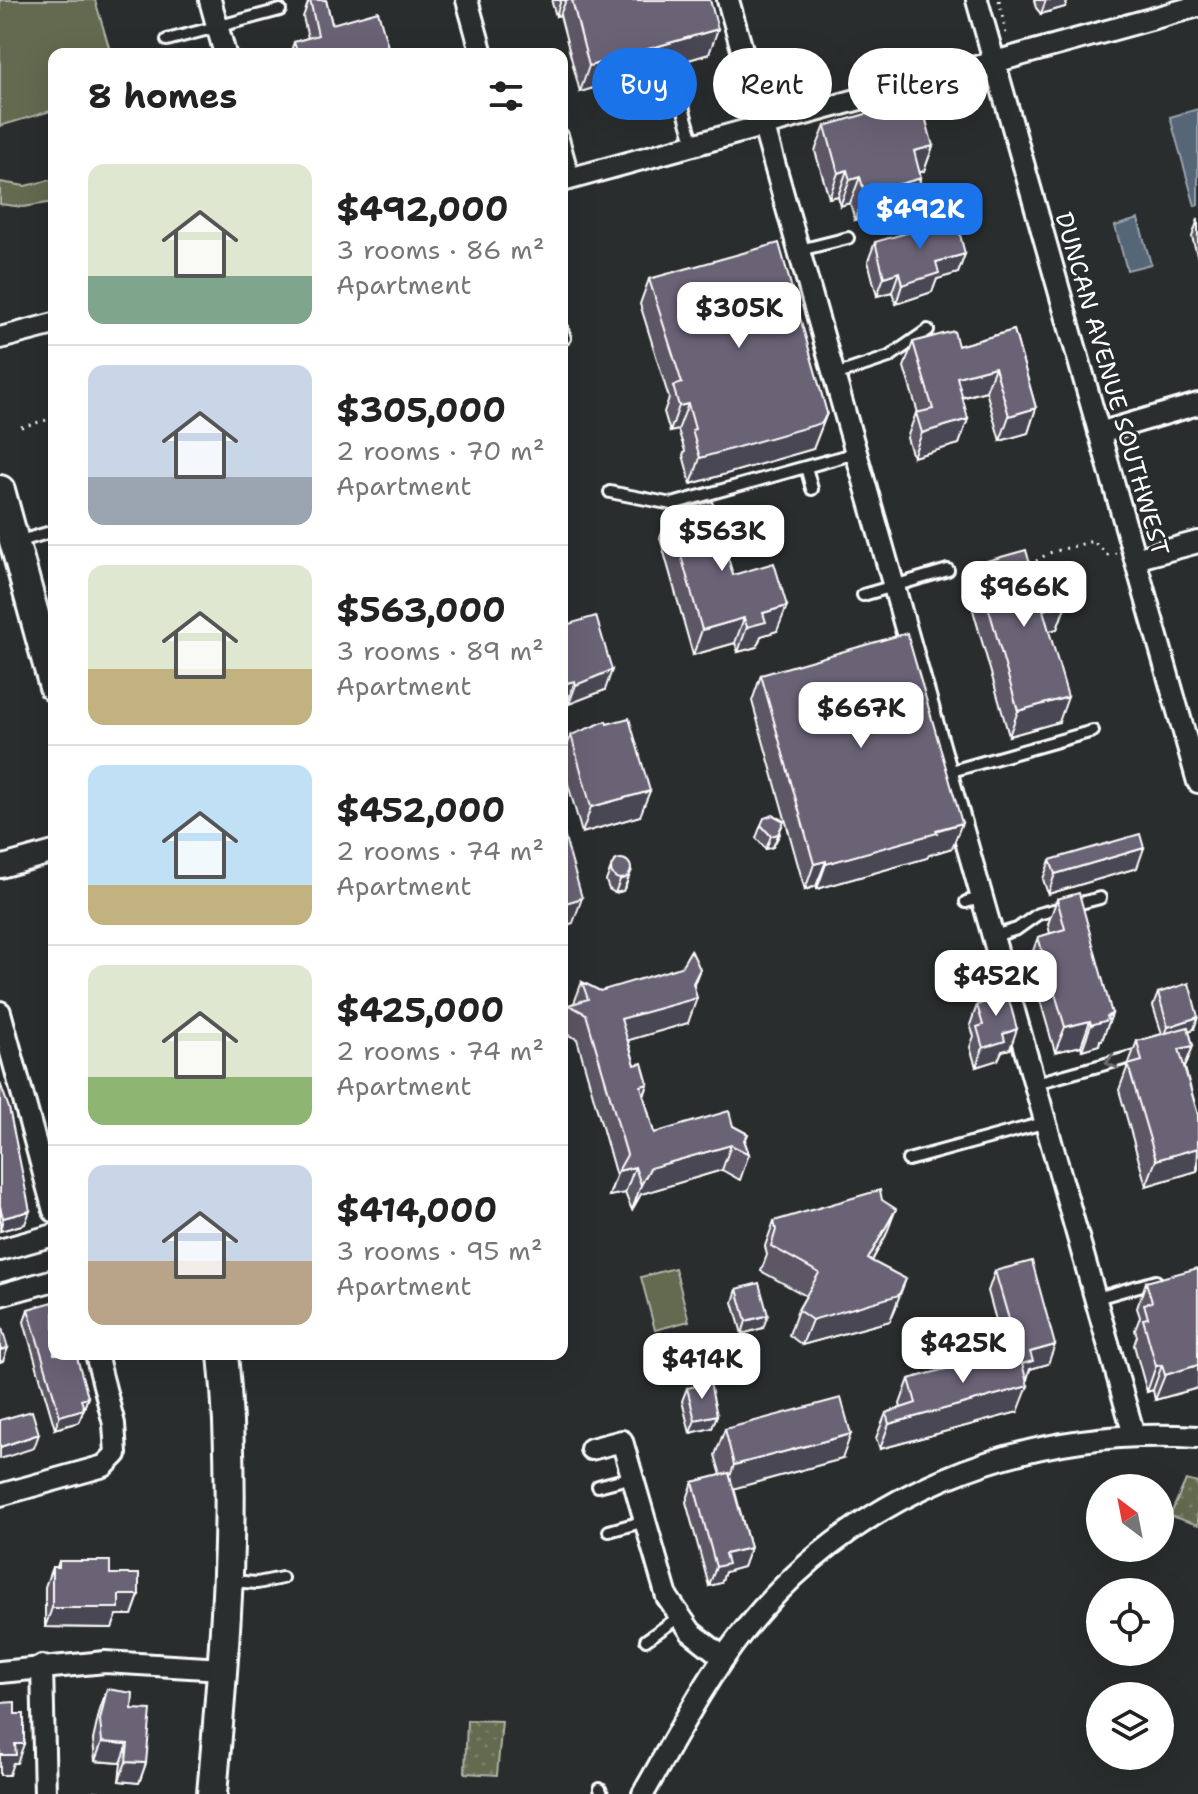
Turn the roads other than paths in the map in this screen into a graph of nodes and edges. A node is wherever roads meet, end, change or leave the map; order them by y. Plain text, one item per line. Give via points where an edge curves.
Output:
1 (210, 0) edge
2 (467, 0) edge
3 (728, 0) edge
4 (977, 0) edge
5 (1198, 6) edge
6 (280, 10) dead end
7 (217, 27) junction
8 (167, 40) dead end
9 (223, 48) edge
10 (480, 48) edge
11 (994, 62) junction
12 (687, 120) edge
13 (764, 125) junction
14 (694, 145) junction
15 (568, 180) edge
16 (848, 238) dead end
17 (800, 250) junction
18 (48, 326) edge
19 (928, 330) dead end
20 (0, 338) edge
21 (835, 375) junction
22 (1198, 404) edge
23 (1099, 433) junction
24 (858, 453) junction
25 (806, 467) junction
26 (812, 489) dead end
27 (0, 490) edge
28 (610, 492) dead end
29 (48, 533) edge
30 (1198, 542) edge
31 (15, 543) junction
32 (1127, 555) junction
33 (948, 570) dead end
34 (895, 586) junction
35 (863, 595) dead end
36 (48, 665) edge
37 (1093, 731) dead end
38 (948, 772) junction
39 (1198, 782) edge
40 (48, 854) edge
41 (0, 867) edge
42 (1100, 898) dead end
43 (994, 936) junction
44 (0, 1012) edge
45 (1158, 1049) edge
46 (6, 1052) edge
47 (1036, 1083) junction
48 (1047, 1122) junction
49 (908, 1160) dead end
50 (48, 1191) edge
51 (48, 1237) edge
52 (0, 1250) edge
53 (1173, 1276) edge
54 (48, 1282) edge
55 (0, 1295) edge
56 (1097, 1298) junction
57 (98, 1360) edge
58 (223, 1360) edge
59 (1134, 1435) junction
60 (1198, 1437) edge
61 (591, 1449) dead end
62 (632, 1477) junction
63 (598, 1486) dead end
64 (0, 1495) edge
65 (645, 1521) junction
66 (609, 1531) dead end
67 (282, 1578) dead end
68 (229, 1581) junction
69 (679, 1617) junction
70 (646, 1640) dead end
71 (724, 1658) junction
72 (42, 1666) junction
73 (223, 1669) junction
74 (0, 1672) edge
75 (45, 1794) edge
76 (212, 1794) edge
77 (643, 1794) edge

1 - 7 street
2 - 10 street
3 - 13 street
4 - 11 street, DUNCAN AVENUE SOUTHWEST
5 - 11 street
6 - 7 lane
7 - 8 lane
7 - 9 street
11 - 13 street via 928,70 912,92 884,82 816,101
11 - 23 street, DUNCAN AVENUE SOUTHWEST
12 - 14 lane
13 - 14 street
13 - 17 street
14 - 15 street
16 - 17 lane
17 - 21 street
18 - 20 street
19 - 21 lane via 889,357
21 - 24 street
22 - 23 street
23 - 32 street, DUNCAN AVENUE SOUTHWEST
24 - 25 lane
24 - 34 street
25 - 26 lane
25 - 28 lane via 672,504
27 - 31 street
29 - 31 lane
30 - 32 street
31 - 36 street
32 - 39 street, DUNCAN AVENUE SOUTHWEST
33 - 34 lane
34 - 35 lane
34 - 38 street
37 - 38 lane
38 - 43 street via 974,899
40 - 41 street
42 - 43 lane via 1038,914 1017,929
43 - 47 street
44 - 46 street
45 -> 47 lane
46 - 50 street
47 - 48 street
48 - 49 lane
48 - 56 street
51 - 52 street
53 - 56 lane
54 - 55 street
56 - 59 street
57 - 64 street via 116,1454 104,1466
58 - 68 street
59 - 60 street
59 - 71 street via 1028,1449 941,1478 904,1497 807,1565
61 - 62 street via 622,1441
62 - 63 lane
62 - 65 street
65 - 66 lane
65 - 69 street via 667,1597
67 - 68 lane
68 - 73 street
69 - 70 lane
69 - 71 street
71 - 77 street
72 - 73 street via 105,1662
72 - 74 street
72 - 75 street
73 - 76 street

